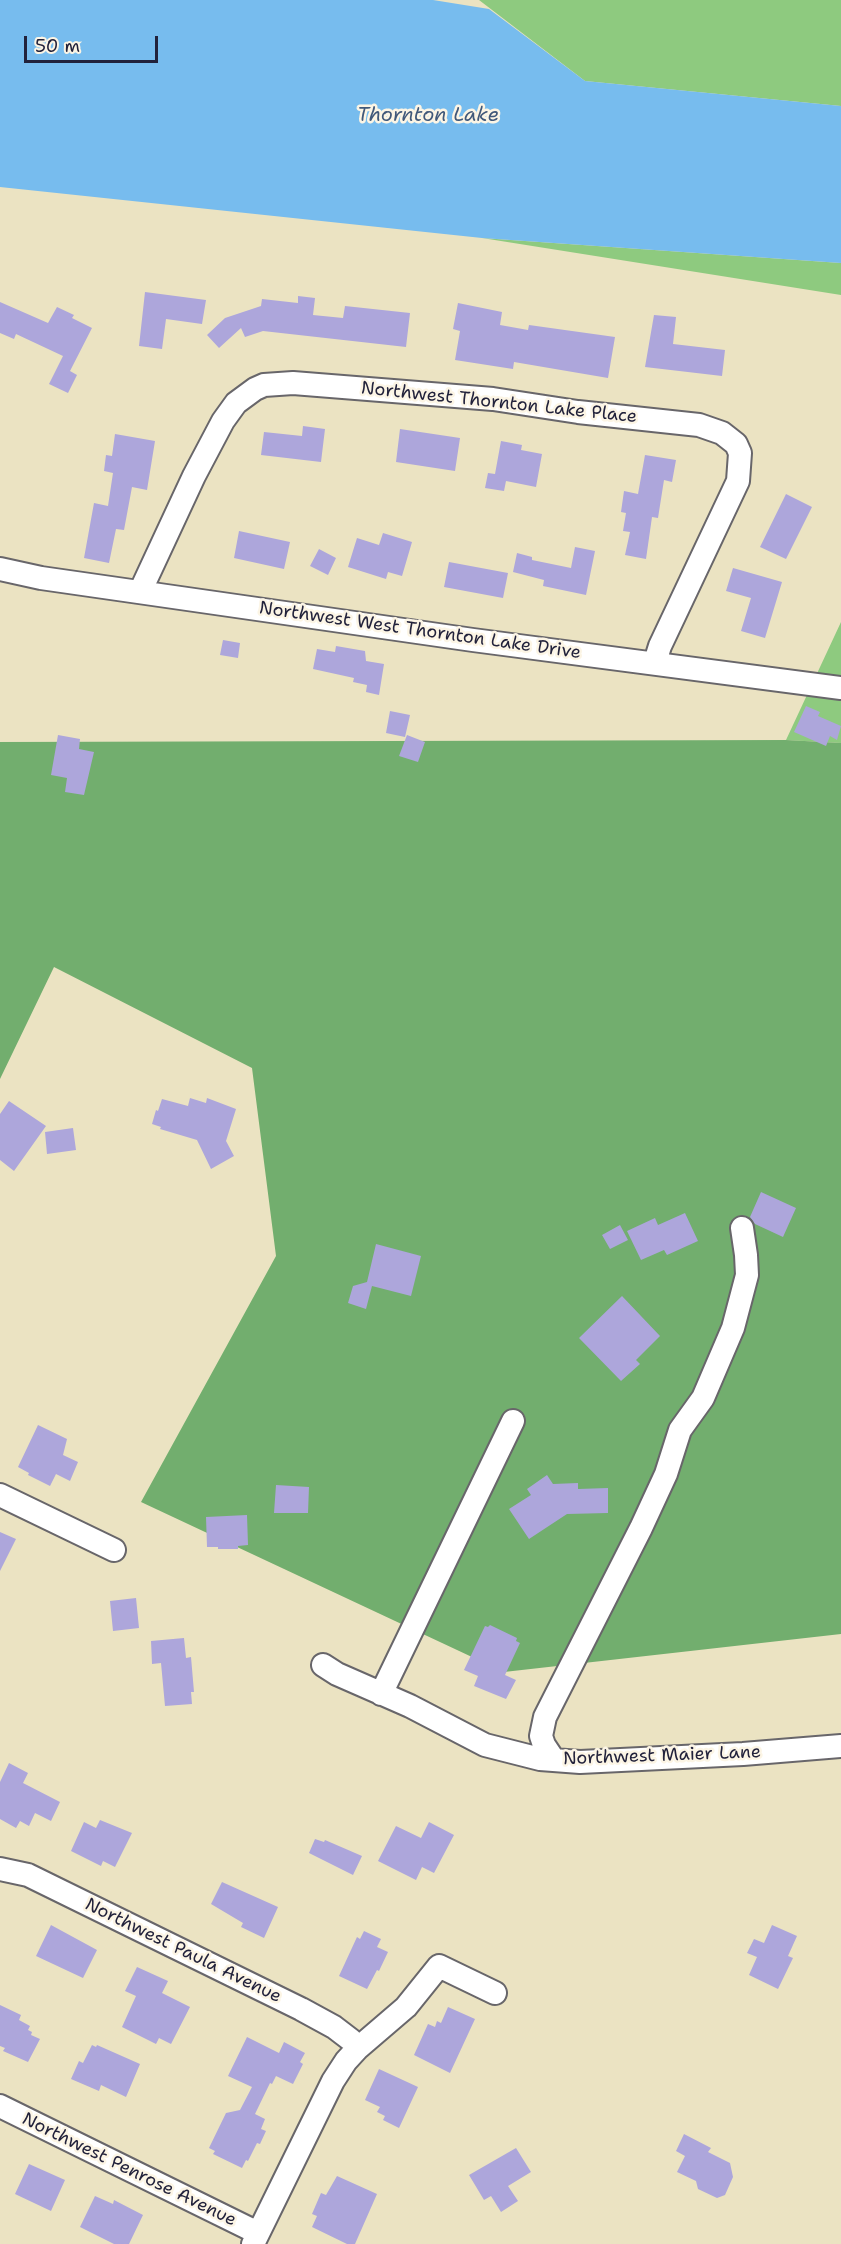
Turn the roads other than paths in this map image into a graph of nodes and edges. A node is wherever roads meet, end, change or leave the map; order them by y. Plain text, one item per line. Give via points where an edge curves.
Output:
1 (0, 569) edge
2 (140, 592) junction
3 (655, 662) junction
4 (841, 688) edge
5 (742, 1228) dead end
6 (513, 1421) dead end
7 (0, 1495) edge
8 (114, 1550) dead end
9 (323, 1665) dead end
10 (381, 1694) junction
11 (841, 1746) edge
12 (554, 1760) junction
13 (0, 1869) edge
14 (495, 1993) dead end
15 (357, 2049) junction
16 (0, 2106) edge
17 (256, 2239) edge

1 - 2 street, Northwest West Thornton Lake Drive
2 - 3 street, Northwest West Thornton Lake Drive
2 - 3 street, Northwest Thornton Lake Place via 223,422 236,403 264,385 293,383 493,399 699,424 722,432 736,444 740,453 738,481
3 - 4 street, Northwest West Thornton Lake Drive
5 - 12 street via 747,1275 733,1328 703,1398 680,1430 666,1474 641,1528 545,1717 541,1736
6 - 10 street
7 - 8 street
9 - 10 street, Northwest Maier Lane
10 - 12 street, Northwest Maier Lane via 485,1745
11 - 12 street, Northwest Maier Lane via 743,1754
13 - 15 street, Northwest Paula Avenue via 28,1875 301,2009 334,2027
14 - 15 street via 439,1966 406,2007
15 - 17 street via 333,2081
16 - 17 street, Northwest Penrose Avenue

